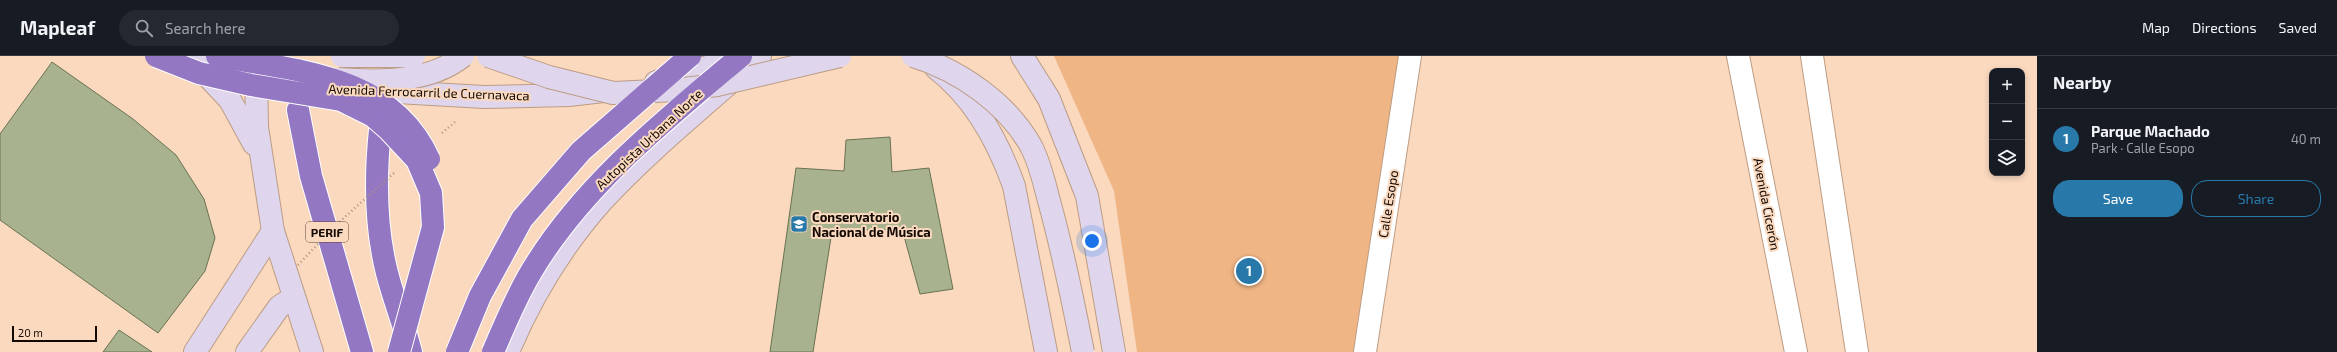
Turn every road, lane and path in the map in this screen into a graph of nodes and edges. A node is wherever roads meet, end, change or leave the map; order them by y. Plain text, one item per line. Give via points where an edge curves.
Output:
1 (156, 56) edge
2 (186, 56) edge
3 (217, 56) edge
4 (342, 56) edge
5 (414, 56) edge
6 (463, 56) edge
7 (488, 56) edge
8 (690, 56) edge
9 (743, 56) edge
10 (760, 56) edge
11 (840, 56) edge
12 (913, 56) edge
13 (920, 56) edge
14 (1022, 56) edge
15 (1410, 56) edge
16 (1738, 56) edge
17 (1812, 56) edge
18 (253, 63) edge
19 (391, 77) junction
20 (338, 79) junction
21 (451, 94) junction
22 (526, 97) junction
23 (298, 110) dead end
24 (380, 130) dead end
25 (261, 162) junction
26 (395, 172) dead end
27 (273, 231) junction
28 (430, 244) junction
29 (298, 265) dead end
30 (294, 297) junction
31 (194, 352) edge
32 (246, 352) edge
33 (312, 352) edge
34 (362, 352) edge
35 (399, 352) edge
36 (411, 352) edge
37 (457, 352) edge
38 (493, 352) edge
39 (508, 352) edge
40 (1046, 352) edge
41 (1083, 352) edge
42 (1114, 352) edge
43 (1365, 352) edge
44 (1796, 352) edge
45 (1857, 352) edge

1 - 28 highway, bridge via 199,72 251,85 341,100 373,116 416,160 426,178 433,209
2 - 18 main road
2 - 25 main road via 202,69 230,100 249,132
3 - 20 highway, bridge
4 - 5 main road, bridge
6 - 20 main road, bridge via 442,68 406,78
7 - 11 main road, bridge via 549,77 613,92 676,90 716,85
8 - 37 highway, bridge via 581,151 522,219 480,296
9 - 22 main road, Avenida Ferrocarril de Cuernavaca via 656,83 612,90
9 - 38 highway, Autopista Urbana Norte, bridge via 643,141 599,184 562,228 530,273
10 - 39 main road via 696,115 666,138 602,201 545,277
12 - 41 main road, bridge via 944,68 980,90 1010,117 1031,146 1059,236
13 - 40 main road via 947,78 979,113 994,136 1005,161 1020,213
14 - 42 main road via 1049,99 1086,196
15 - 43 street, Calle Esopo
16 - 44 street, Avenida Cicerón
17 - 45 street
18 - 19 main road via 328,73
18 - 21 main road, Avenida Ferrocarril de Cuernavaca via 320,88
18 - 25 main road
19 - 21 main road
19 - 22 main road via 475,81 498,85
20 - 28 highway, bridge via 378,99 396,112 425,150 435,171 440,201 436,231
21 - 22 main road, Avenida Ferrocarril de Cuernavaca
23 - 34 highway, PERIF via 311,176
24 - 36 highway via 376,170 381,241 387,272
25 - 27 main road
26 - 29 path, bridge via 336,225
27 - 30 main road
27 - 31 main road
28 - 35 highway, bridge
30 - 32 main road via 278,307
30 - 33 main road

